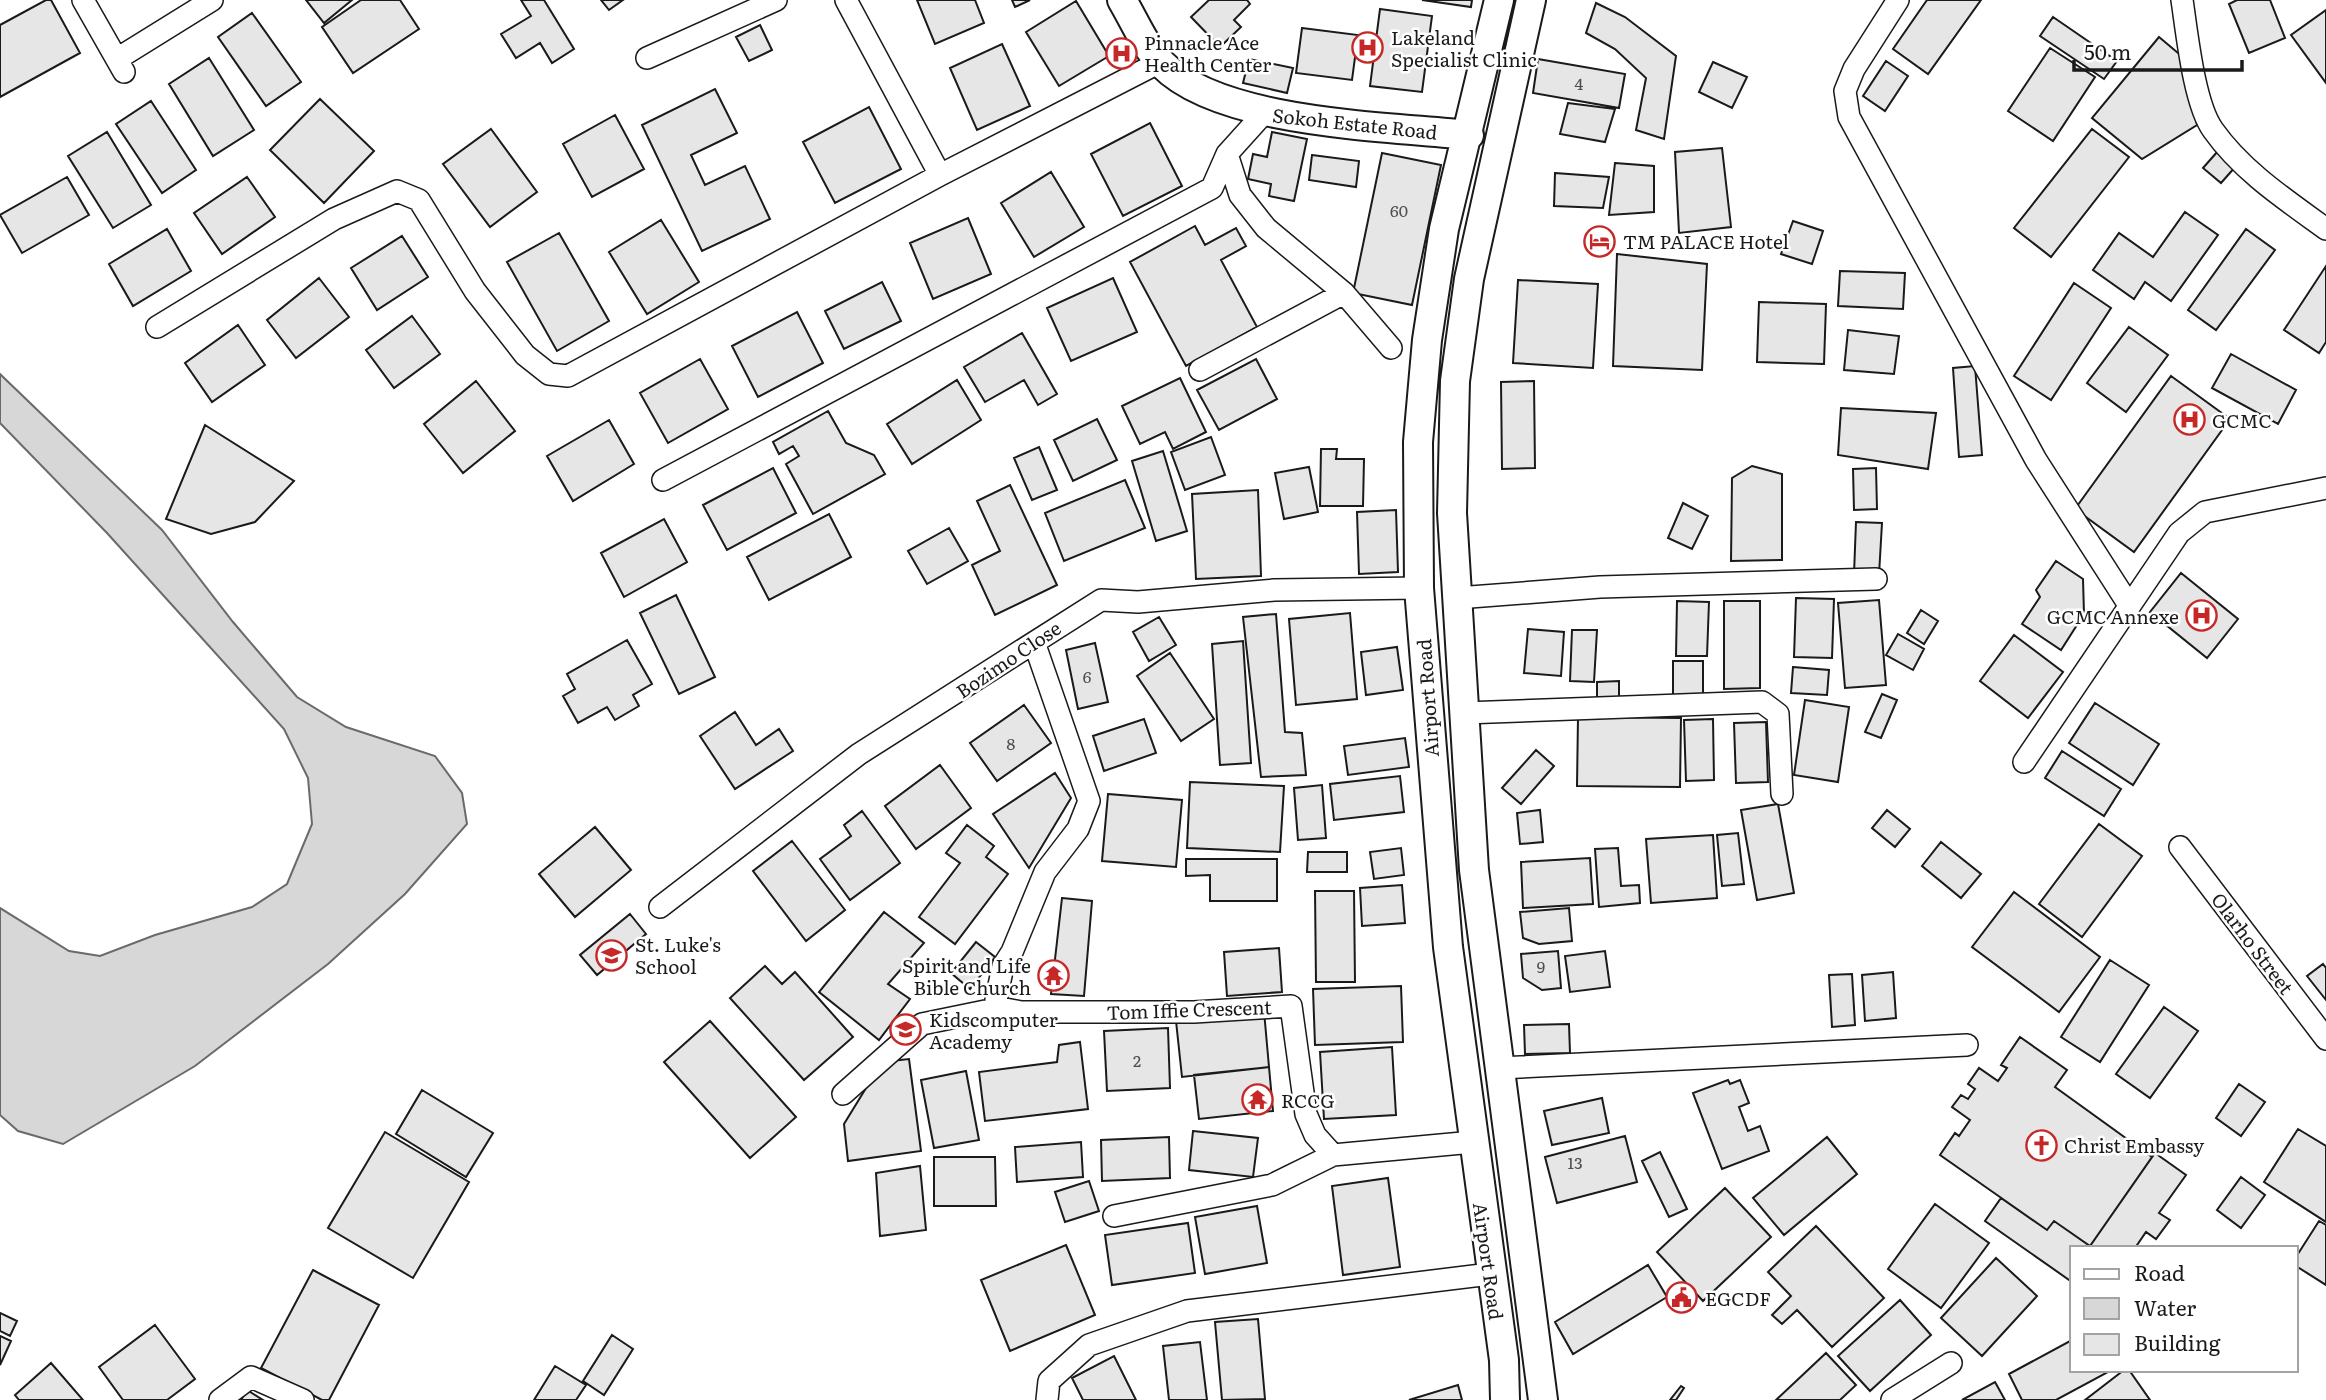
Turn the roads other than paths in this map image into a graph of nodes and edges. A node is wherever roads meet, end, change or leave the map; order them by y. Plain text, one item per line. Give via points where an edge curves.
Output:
1 (83, 0) edge
2 (212, 0) edge
3 (776, 0) edge
4 (846, 0) edge
5 (1122, 0) edge
6 (1499, 0) edge
7 (1531, 0) edge
8 (1898, 0) edge
9 (2182, 0) edge
10 (647, 58) dead end
11 (1160, 62) junction
12 (1264, 113) junction
13 (1469, 135) junction
14 (1227, 154) junction
15 (940, 175) junction
16 (2326, 229) edge
17 (1344, 293) junction
18 (157, 327) dead end
19 (1391, 348) dead end
20 (1200, 370) dead end
21 (663, 480) dead end
22 (2326, 488) edge
23 (1875, 579) dead end
24 (1419, 588) junction
25 (1457, 598) junction
26 (2129, 605) junction
27 (1035, 645) junction
28 (1464, 713) junction
29 (2024, 762) dead end
30 (1467, 763) junction
31 (1432, 767) junction
32 (1782, 794) dead end
33 (2180, 847) dead end
34 (660, 907) dead end
35 (999, 1008) junction
36 (2326, 1039) edge
37 (1966, 1045) dead end
38 (1499, 1068) junction
39 (843, 1094) dead end
40 (1473, 1142) junction
41 (1333, 1155) junction
42 (1114, 1216) dead end
43 (1490, 1274) junction
44 (1951, 1363) dead end
45 (219, 1400) edge
46 (303, 1400) edge
47 (1047, 1400) edge
48 (1505, 1400) edge
49 (1543, 1400) edge
50 (1892, 1400) edge

1 - 2 street via 121,66
3 - 10 street
4 - 15 street
5 - 11 main road, Sokoh Estate Road
6 - 13 main road, Airport Road
7 - 25 main road, Airport Road via 1469,279 1455,381 1452,513
8 - 26 street via 1849,80 1845,91 1849,117 2036,460
9 - 16 street via 2199,93 2212,129 2269,188
11 - 12 main road, Sokoh Estate Road via 1190,87
11 - 15 street
12 - 13 main road, Sokoh Estate Road
12 - 14 street
13 - 24 main road, Airport Road via 1444,229 1427,340 1418,442
14 - 17 street via 1240,195 1266,228
14 - 21 street via 1212,188
15 - 18 street via 568,376 549,374 525,355 475,291 419,200 397,191 334,219
17 - 19 street
17 - 20 street
22 - 26 street via 2205,512 2179,533
23 - 25 street via 1600,587
24 - 27 street, Bozimo Close via 1101,600
24 - 31 main road, Airport Road
25 - 28 main road, Airport Road
26 - 29 street
27 - 34 street, Bozimo Close via 859,754
27 - 35 street via 1089,801 1078,829 1045,872 1003,966 996,1000
28 - 30 main road, Airport Road
28 - 32 street via 1762,702 1778,714
30 - 31 main road
30 - 38 main road, Airport Road via 1474,870
31 - 40 main road, Airport Road via 1448,947
33 - 36 street, Olarho Street
35 - 39 street, Tom Iffie Crescent via 922,1024
35 - 41 street, Tom Iffie Crescent via 1021,1012 1194,1012 1291,1006 1306,1114 1315,1135
37 - 38 street
38 - 49 main road, Airport Road
40 - 41 street
40 - 43 main road, Airport Road
41 - 42 street via 1272,1185
43 - 47 street via 1187,1311 1089,1345 1049,1381
43 - 48 main road, Airport Road via 1504,1360
44 - 50 street
45 - 46 street via 251,1377

